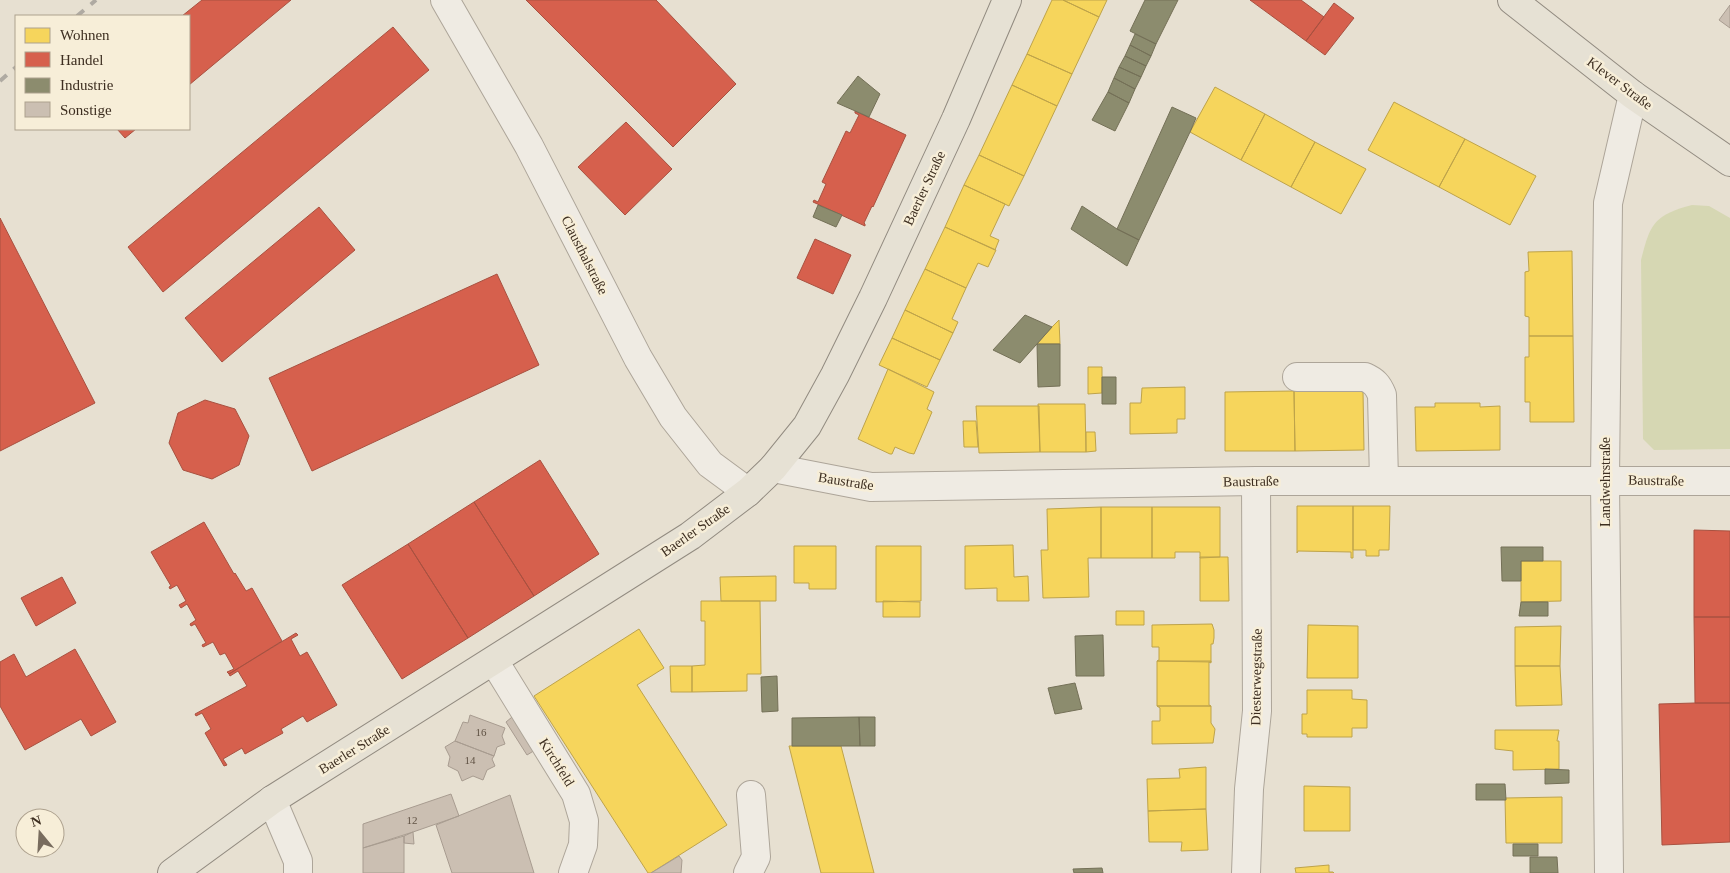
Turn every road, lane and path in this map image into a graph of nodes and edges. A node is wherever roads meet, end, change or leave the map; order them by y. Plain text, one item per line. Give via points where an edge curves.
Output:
1 (445, 0) edge
2 (1007, 0) edge
3 (1512, 0) edge
4 (1634, 95) junction
5 (1730, 162) edge
6 (1297, 377) dead end
7 (773, 468) junction
8 (1605, 480) junction
9 (1256, 481) junction
10 (1384, 481) junction
11 (1730, 481) edge
12 (748, 492) junction
13 (494, 661) junction
14 (751, 795) dead end
15 (272, 800) junction
16 (172, 873) edge
17 (298, 873) edge
18 (573, 873) edge
19 (748, 873) edge
20 (1246, 873) edge
21 (1609, 873) edge

1 - 12 street, Clausthalstraße via 529,146 638,358 673,417 710,464
2 - 7 main road, Baerler Straße via 874,298 807,426
3 - 4 main road, Klever Straße
4 - 5 main road, Klever Straße
4 - 8 street, Landwehrstraße via 1608,203
6 - 10 street via 1365,377 1374,381 1382,395
7 - 9 street, Baustraße via 871,487
7 - 12 main road, Baerler Straße
8 - 10 street, Baustraße
8 - 11 street, Baustraße
8 - 21 street, Landwehrstraße
9 - 10 street, Baustraße
9 - 20 street, Diesterwegstraße via 1257,711 1249,788
12 - 13 main road, Baerler Straße via 690,536
13 - 15 main road, Baerler Straße
13 - 18 street, Kirchfeld via 576,794 584,821 583,845
14 - 19 street via 756,857
15 - 16 main road, Baerler Straße
15 - 17 street via 298,861

